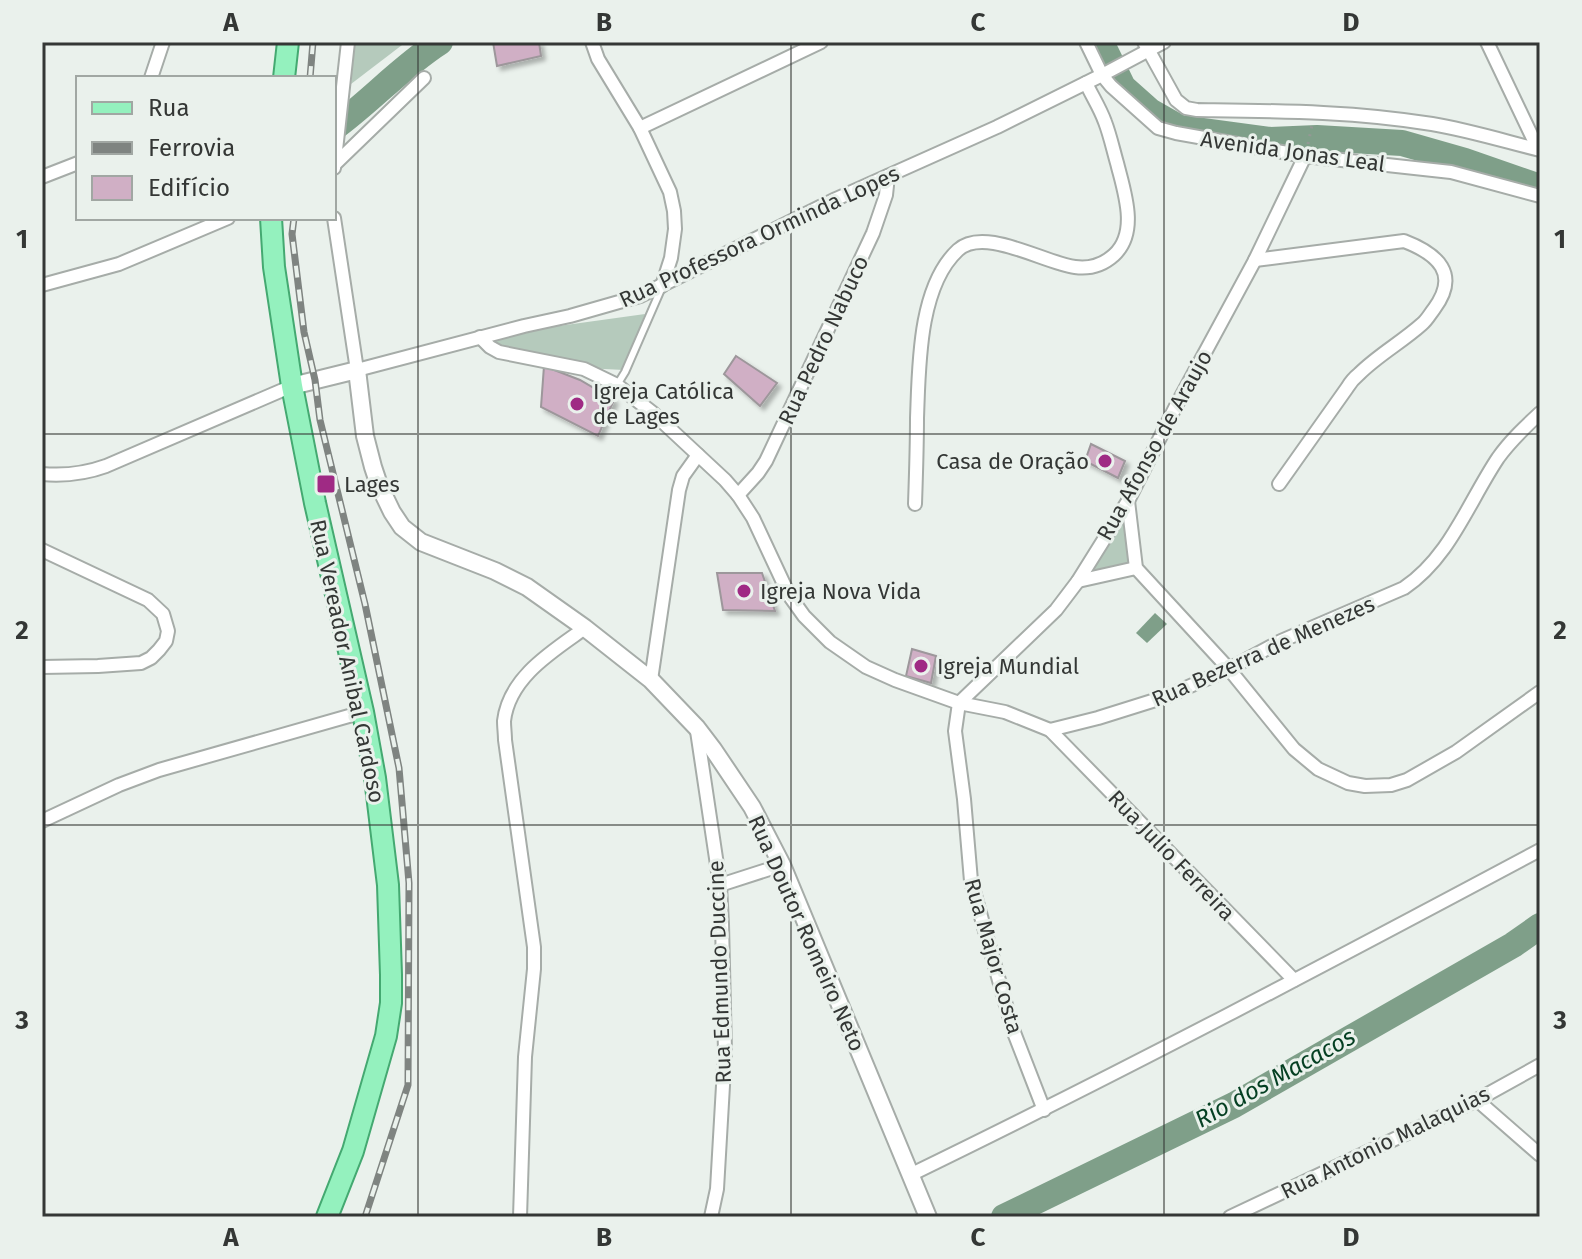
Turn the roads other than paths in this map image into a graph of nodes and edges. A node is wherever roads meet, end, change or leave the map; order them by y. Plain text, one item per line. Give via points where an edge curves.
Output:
1 (163, 42) edge
2 (288, 42) edge
3 (348, 42) edge
4 (592, 42) edge
5 (821, 42) edge
6 (1086, 42) edge
7 (1164, 42) edge
8 (1487, 42) edge
9 (1146, 46) edge
10 (1106, 73) junction
11 (152, 76) edge
12 (284, 76) edge
13 (424, 78) dead end
14 (1086, 83) junction
15 (640, 128) junction
16 (336, 146) edge
17 (1539, 149) edge
18 (1306, 152) junction
19 (76, 164) edge
20 (336, 164) edge
21 (888, 176) junction
22 (42, 177) edge
23 (1540, 196) edge
24 (223, 220) edge
25 (271, 220) edge
26 (334, 220) edge
27 (1255, 260) junction
28 (42, 285) edge
29 (662, 286) junction
30 (480, 337) junction
31 (357, 370) junction
32 (617, 385) junction
33 (292, 386) junction
34 (1540, 413) edge
35 (698, 455) junction
36 (42, 474) edge
37 (1279, 484) dead end
38 (738, 495) junction
39 (1128, 501) junction
40 (915, 504) dead end
41 (42, 550) edge
42 (1136, 568) junction
43 (1078, 581) junction
44 (585, 628) junction
45 (42, 667) edge
46 (1229, 669) junction
47 (651, 680) junction
48 (1540, 692) edge
49 (959, 703) junction
50 (363, 712) junction
51 (697, 728) junction
52 (1050, 730) junction
53 (42, 821) edge
54 (1540, 850) edge
55 (782, 865) junction
56 (720, 885) junction
57 (1294, 980) junction
58 (1540, 1065) edge
59 (1477, 1100) junction
60 (1044, 1110) junction
61 (1540, 1155) edge
62 (912, 1174) junction
63 (927, 1213) edge
64 (327, 1217) edge
65 (520, 1217) edge
66 (711, 1217) edge
67 (1230, 1217) edge

1 - 11 street
2 - 12 main road
3 - 16 street
4 - 15 street
5 - 15 street
6 - 10 street, Avenida Jonas Leal
7 - 9 street, Rua Professora Orminda Lopes
8 - 17 street
9 - 10 street, Rua Professora Orminda Lopes
9 - 17 street, Avenida Jonas Leal via 1176,100 1186,108 1364,115 1433,124
10 - 14 street, Rua Professora Orminda Lopes
10 - 18 street, Avenida Jonas Leal via 1119,94 1158,128
13 - 20 street
14 - 21 street, Rua Professora Orminda Lopes
14 - 40 street via 1105,121 1127,200 1121,248 1095,267 1075,267 990,242 972,242 958,250 937,281 923,329
15 - 29 street via 674,211 674,244
18 - 23 street, Avenida Jonas Leal via 1451,172
18 - 27 street, Rua Afonso de Araujo
19 - 22 street
21 - 29 street, Rua Professora Orminda Lopes
21 - 38 street, Rua Pedro Nabuco via 881,214 860,262 766,461
24 - 28 street via 119,264
25 - 33 main road, Rua Vereador Anibal Cardoso
26 - 31 street
27 - 37 street via 1404,241 1424,249 1446,277 1440,302 1425,322 1359,373
27 - 39 street, Rua Afonso de Araujo
29 - 30 street, Rua Professora Orminda Lopes via 601,308
29 - 32 lane
30 - 31 street, Rua Professora Orminda Lopes
30 - 32 street via 499,352 584,369
31 - 33 street
31 - 44 street, Rua Doutor Romeiro Neto via 373,467 402,527 421,542 527,587
32 - 35 street
33 - 36 street via 87,473
33 - 50 main road, Rua Vereador Anibal Cardoso
34 - 46 street, Rua Bezerra de Menezes via 1500,455 1460,525 1421,577
35 - 38 street
35 - 47 street via 679,490
38 - 49 street via 789,595 821,634 866,667
39 - 42 street
39 - 43 street, Rua Afonso de Araujo
41 - 45 street via 148,600 163,614 168,631 159,650 141,663
42 - 43 street
42 - 46 street
43 - 49 street, Rua Afonso de Araujo via 1056,610
44 - 47 street, Rua Doutor Romeiro Neto
44 - 65 street via 527,673 504,721 534,947
46 - 48 street via 1294,749 1318,769 1365,786 1407,780
46 - 52 street, Rua Bezerra de Menezes via 1165,697
47 - 51 street, Rua Doutor Romeiro Neto
49 - 52 street via 1005,712
49 - 60 street, Rua Major Costa via 955,740 971,881 1013,1030
50 - 53 street via 159,770
50 - 64 main road, Rua Vereador Anibal Cardoso via 388,885 391,1003 353,1151
51 - 55 street, Rua Doutor Romeiro Neto via 752,807
51 - 56 street, Rua Edmundo Duccine
52 - 57 street, Rua Julio Ferreira
54 - 57 street
55 - 56 street
55 - 62 street, Rua Doutor Romeiro Neto
56 - 66 street, Rua Edmundo Duccine via 725,1051
57 - 60 street
58 - 59 street, Rua Antonio Malaquias
59 - 61 street
59 - 67 street, Rua Antonio Malaquias
60 - 62 street
62 - 63 street, Rua Doutor Romeiro Neto

